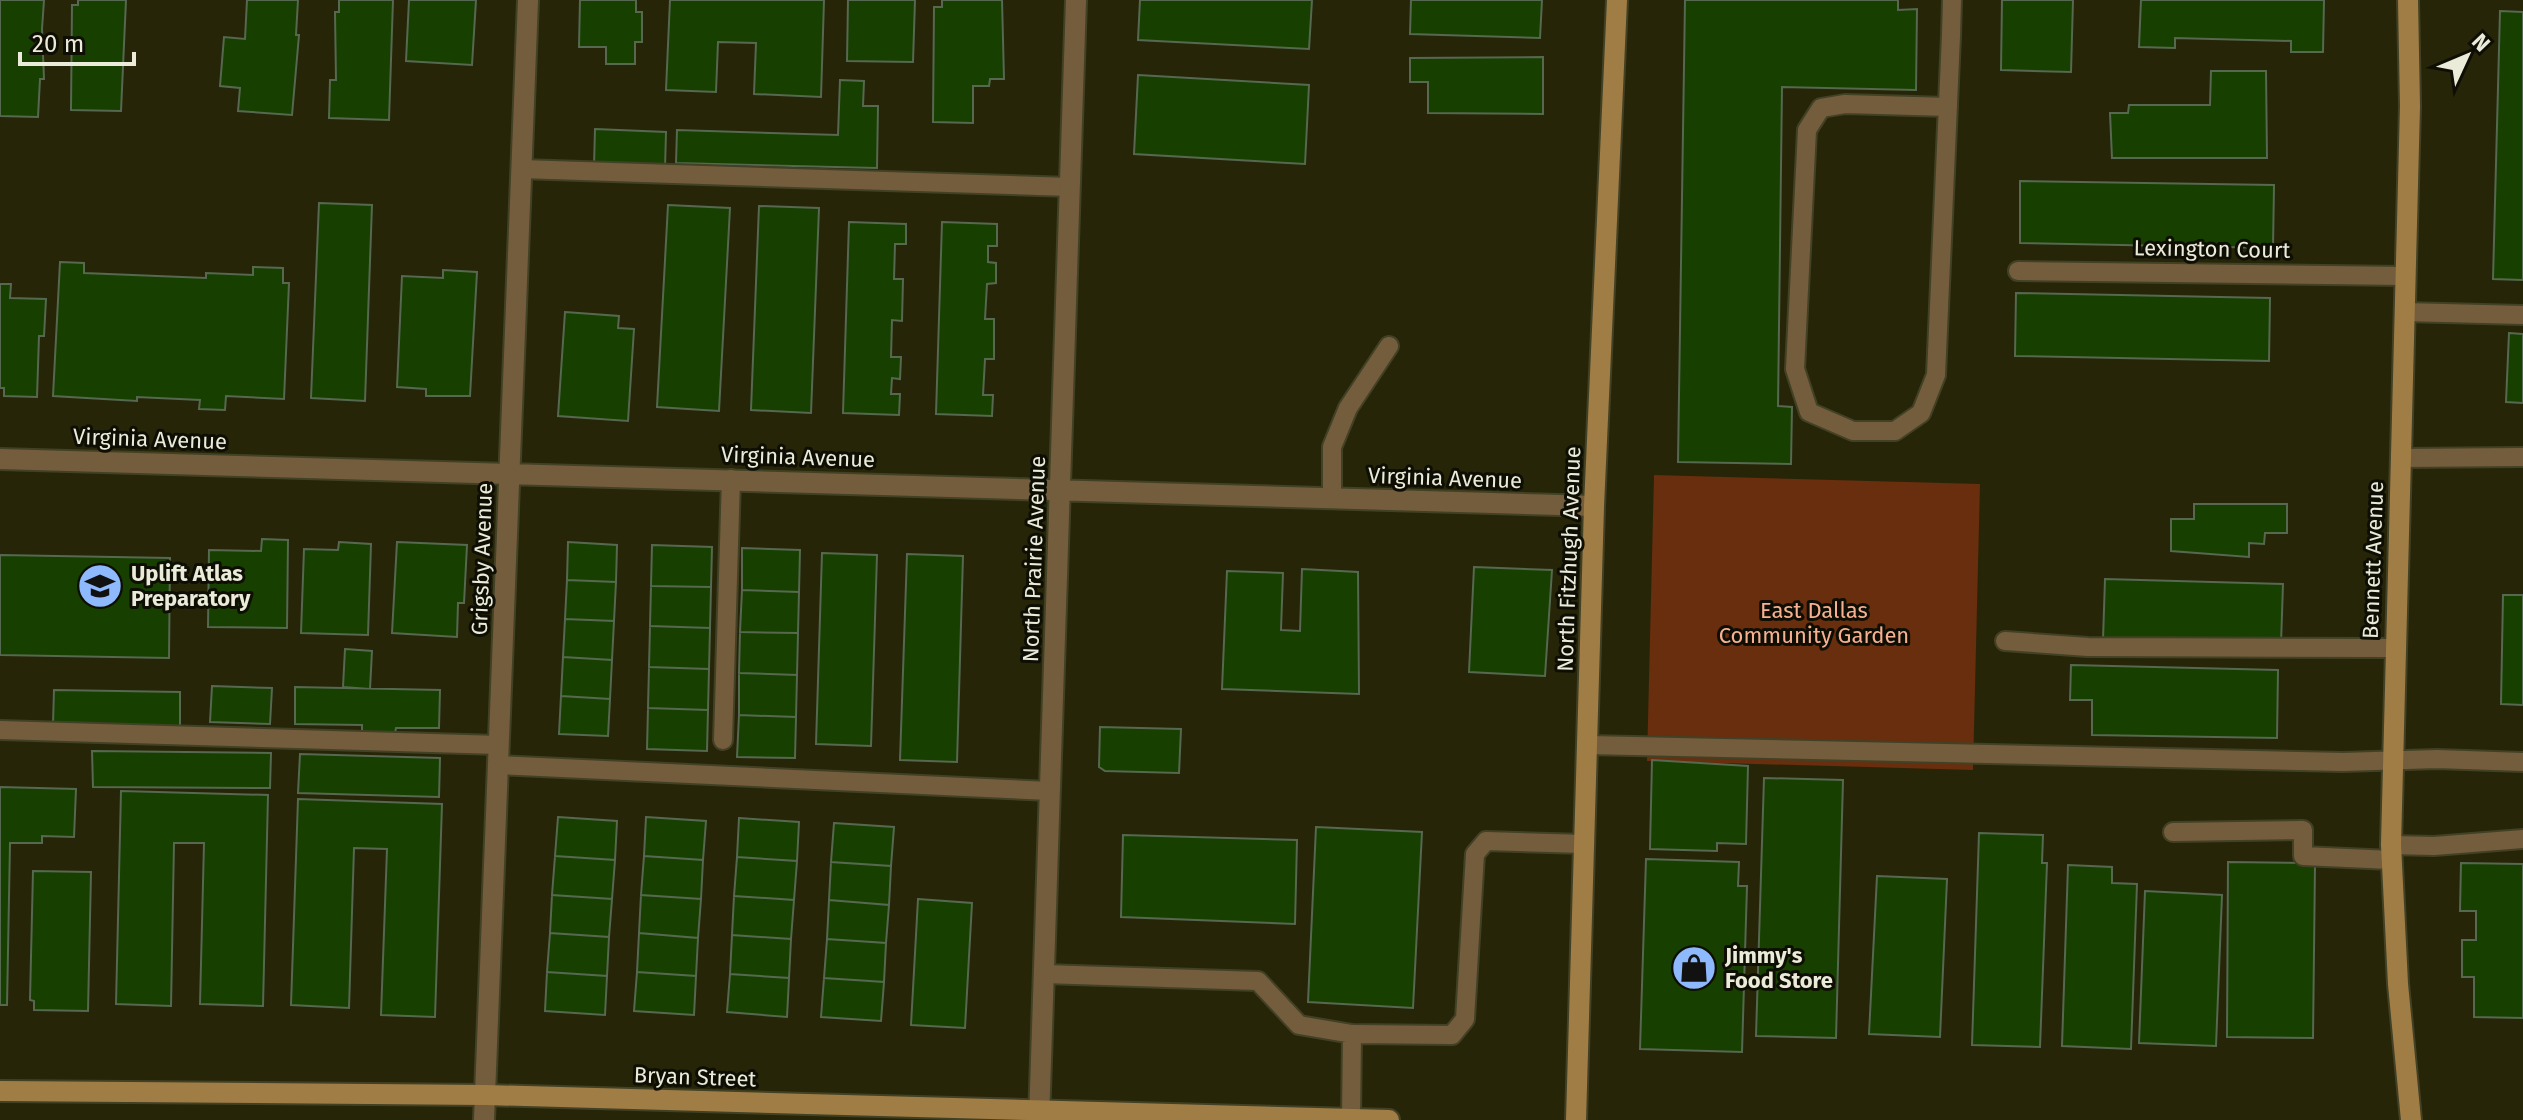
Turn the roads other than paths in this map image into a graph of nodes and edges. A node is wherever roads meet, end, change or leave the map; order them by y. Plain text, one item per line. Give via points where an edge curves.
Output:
1 (528, 0) edge
2 (1076, 0) edge
3 (1617, 0) edge
4 (1952, 0) edge
5 (2408, 0) edge
6 (1948, 107) junction
7 (521, 169) junction
8 (1070, 187) junction
9 (2018, 271) dead end
10 (2405, 276) junction
11 (2404, 312) junction
12 (2523, 315) edge
13 (1389, 346) dead end
14 (2523, 457) edge
15 (2400, 458) junction
16 (0, 459) edge
17 (510, 473) junction
18 (731, 479) junction
19 (1060, 489) junction
20 (1332, 498) junction
21 (1594, 506) junction
22 (2005, 641) dead end
23 (2394, 648) junction
24 (0, 730) edge
25 (723, 740) dead end
26 (1588, 745) junction
27 (498, 755) junction
28 (2393, 762) junction
29 (2523, 762) edge
30 (1050, 791) junction
31 (2173, 832) dead end
32 (2523, 839) edge
33 (1584, 844) junction
34 (2391, 853) junction
35 (1044, 974) junction
36 (1352, 1034) junction
37 (0, 1091) edge
38 (486, 1095) junction
39 (1040, 1116) edge
40 (1131, 1116) edge
41 (1235, 1118) edge
42 (1322, 1119) edge
43 (1351, 1119) edge
44 (484, 1120) edge
45 (1389, 1120) edge
46 (1576, 1120) edge
47 (2411, 1120) edge

1 - 7 street, Grigsby Avenue
2 - 8 street, North Prairie Avenue
3 - 21 street, North Fitzhugh Avenue
4 - 6 lane
5 - 10 street, Bennett Avenue
6 - 6 lane via 1936,375 1921,413 1895,431 1853,431 1809,412 1795,369 1807,130 1821,108 1845,104
7 - 8 lane
7 - 17 street, Grigsby Avenue
8 - 19 street, North Prairie Avenue
9 - 10 lane, Lexington Court
10 - 11 street, Bennett Avenue
11 - 12 lane
11 - 15 street, Bennett Avenue
13 - 20 lane via 1348,408 1332,447
14 - 15 lane
15 - 23 street, Bennett Avenue
16 - 17 street, Virginia Avenue
17 - 18 street, Virginia Avenue
17 - 27 street, Grigsby Avenue
18 - 19 street, Virginia Avenue
18 - 25 lane
19 - 20 street, Virginia Avenue
19 - 30 street, North Prairie Avenue
20 - 21 street, Virginia Avenue
21 - 26 street, North Fitzhugh Avenue
22 - 23 lane via 2088,647
23 - 28 street, Bennett Avenue
24 - 27 lane
26 - 28 lane
26 - 33 street, North Fitzhugh Avenue
27 - 30 lane
27 - 38 street, Grigsby Avenue
28 - 29 lane
28 - 34 street, Bennett Avenue
30 - 35 street, North Prairie Avenue
31 - 34 lane via 2303,830 2303,856
32 - 34 lane
33 - 36 lane via 1486,841 1475,854 1465,1019 1452,1035
33 - 46 street, North Fitzhugh Avenue
34 - 47 street, Bennett Avenue
35 - 36 lane via 1258,981 1299,1025
35 - 39 street, North Prairie Avenue
36 - 43 lane
37 - 38 street, Bryan Street
38 - 39 street, Bryan Street
38 - 44 street, Grigsby Avenue
39 - 40 street, Bryan Street
40 - 41 street, Bryan Street
41 - 42 street, Bryan Street
42 - 43 street, Bryan Street
43 - 45 street, Bryan Street

